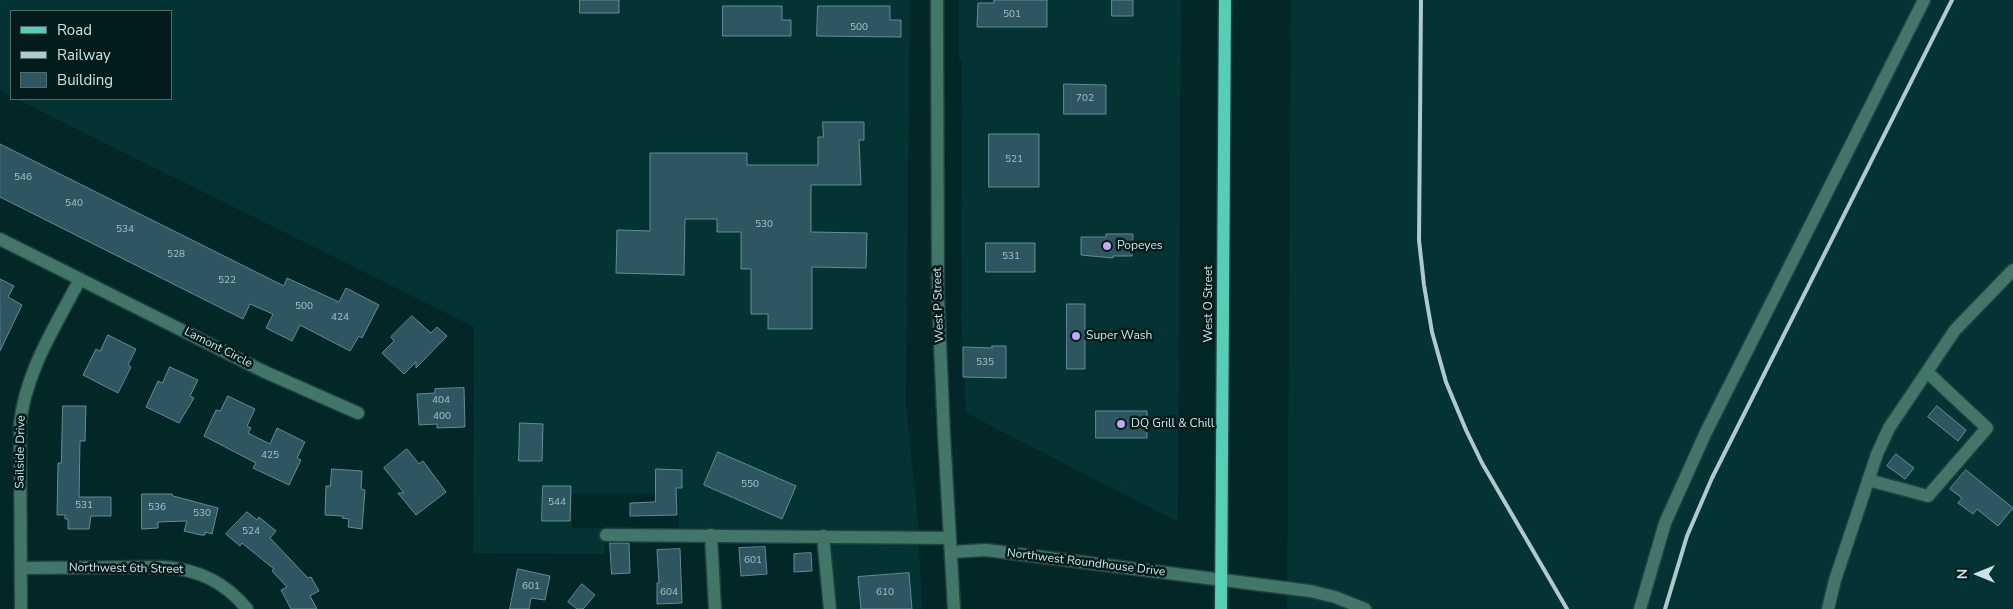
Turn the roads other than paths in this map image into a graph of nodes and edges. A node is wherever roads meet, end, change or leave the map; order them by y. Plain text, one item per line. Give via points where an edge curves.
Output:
1 (937, 0) edge
2 (1225, 0) edge
3 (1924, 0) edge
4 (0, 239) edge
5 (2013, 270) edge
6 (80, 279) junction
7 (1927, 372) junction
8 (358, 413) dead end
9 (1868, 480) junction
10 (606, 535) dead end
11 (711, 535) junction
12 (823, 536) junction
13 (950, 538) junction
14 (951, 552) junction
15 (21, 568) junction
16 (1221, 580) junction
17 (21, 609) edge
18 (247, 609) edge
19 (715, 609) edge
20 (830, 609) edge
21 (954, 609) edge
22 (1220, 609) edge
23 (1365, 609) edge
24 (1640, 609) edge
25 (1828, 609) edge

1 - 13 street, West P Street via 938,295
2 - 16 main road, West O Street
3 - 24 street via 1706,432 1665,524
4 - 6 street, Lamont Circle
5 - 7 street via 1954,330
6 - 8 street, Lamont Circle via 265,372
6 - 15 street, Sailside Drive via 29,380 22,404
7 - 9 street via 1889,428
7 - 9 street via 1987,428 1928,496
9 - 25 street
10 - 11 street
11 - 12 street
11 - 19 street
12 - 13 street
12 - 20 street
13 - 14 street, West P Street
14 - 16 street, Northwest Roundhouse Drive via 986,550
14 - 21 street, West P Street
15 - 17 street, Sailside Drive
15 - 18 street, Northwest 6th Street via 182,568 218,582
16 - 22 main road, West O Street
16 - 23 street, Northwest Roundhouse Drive via 1310,591

